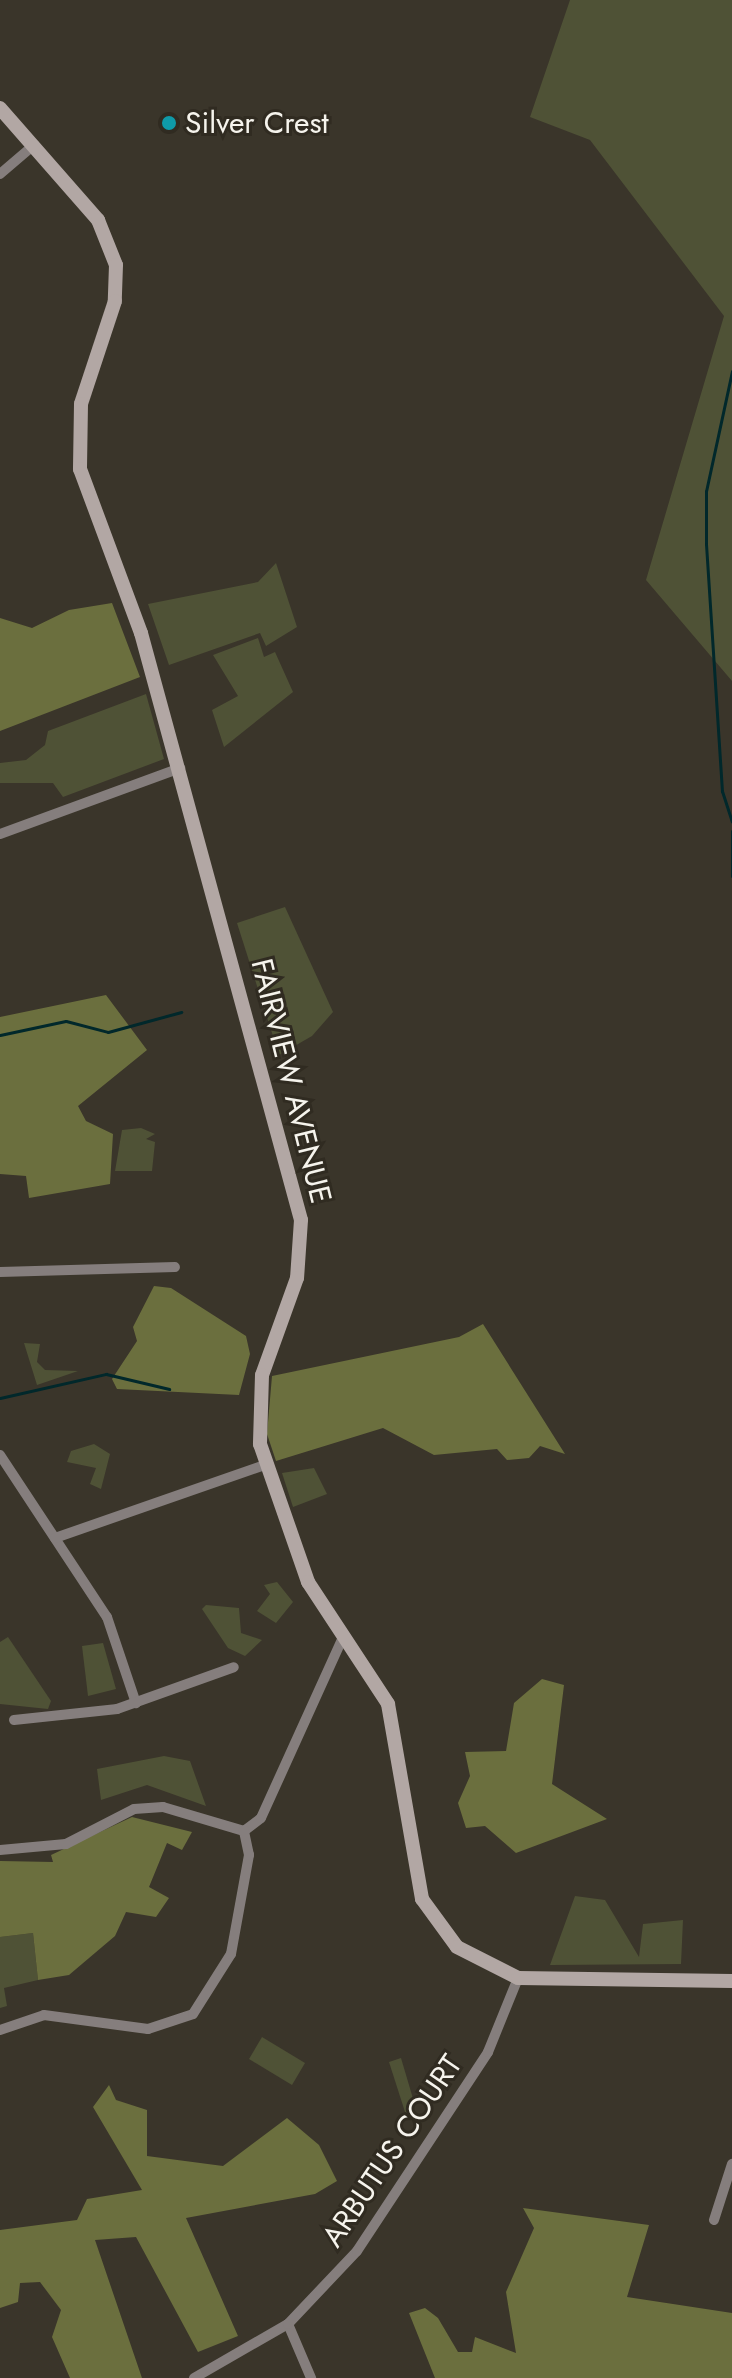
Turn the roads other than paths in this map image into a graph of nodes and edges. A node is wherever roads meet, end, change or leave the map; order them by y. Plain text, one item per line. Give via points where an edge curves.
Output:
1 (0, 108) edge
2 (34, 145) junction
3 (0, 174) edge
4 (180, 768) junction
5 (0, 834) edge
6 (175, 1267) dead end
7 (0, 1272) edge
8 (0, 1455) edge
9 (265, 1465) junction
10 (55, 1538) junction
11 (343, 1637) junction
12 (234, 1667) dead end
13 (136, 1703) junction
14 (14, 1720) dead end
15 (244, 1831) junction
16 (0, 1850) edge
17 (518, 1978) junction
18 (730, 1982) edge
19 (0, 2030) edge
20 (732, 2164) edge
21 (714, 2220) dead end
22 (288, 2324) junction
23 (194, 2378) edge
24 (311, 2378) edge

1 - 2 main road, FAIRVIEW AVENUE
2 - 3 street
2 - 4 main road, FAIRVIEW AVENUE via 98,220 116,265 115,299 81,404 80,469 141,633
4 - 5 street
4 - 9 main road, FAIRVIEW AVENUE via 301,1220 297,1278 260,1383
6 - 7 street
8 - 10 street
9 - 10 street
9 - 11 main road, FAIRVIEW AVENUE via 308,1582
10 - 13 street via 107,1617
11 - 15 street via 261,1818
11 - 17 main road, FAIRVIEW AVENUE via 393,1720 413,1871 427,1909 470,1958
12 - 13 street
13 - 14 street
15 - 16 street via 163,1807 134,1809 66,1844
15 - 19 street via 249,1855 231,1954 193,2014 148,2029 44,2015
17 - 18 main road, FAIRVIEW AVENUE
17 - 22 street, ARBUTUS COURT via 488,2052 357,2251
20 - 21 street
22 - 23 street, ARBUTUS COURT
22 - 24 street

